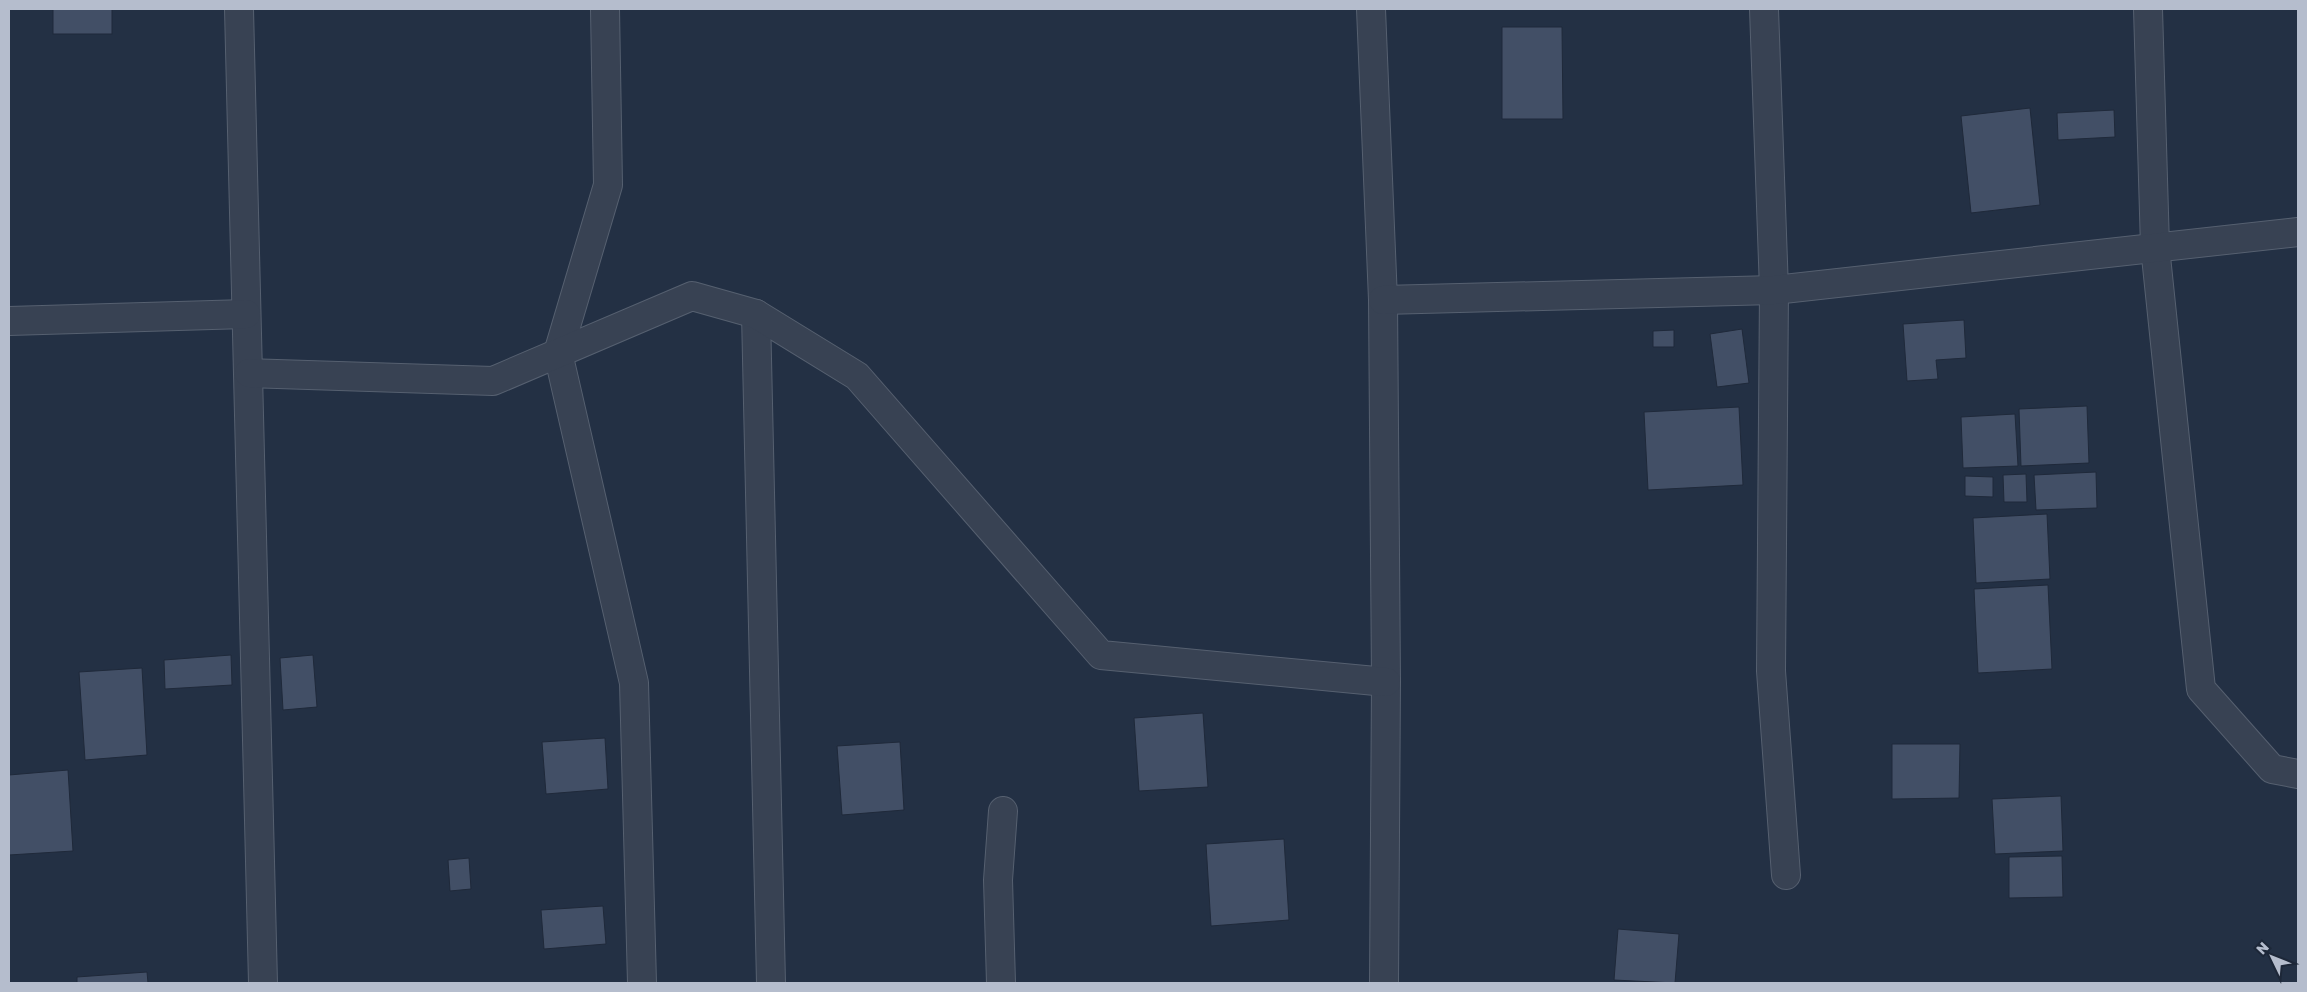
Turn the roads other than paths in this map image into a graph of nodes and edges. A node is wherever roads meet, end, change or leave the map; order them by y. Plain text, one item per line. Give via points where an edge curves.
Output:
1 (239, 9) edge
2 (605, 9) edge
3 (1371, 9) edge
4 (1764, 9) edge
5 (2148, 9) edge
6 (2298, 232) edge
7 (2155, 247) junction
8 (1774, 290) junction
9 (1383, 300) junction
10 (246, 314) junction
11 (756, 314) junction
12 (9, 320) edge
13 (558, 353) junction
14 (249, 373) junction
15 (1386, 682) junction
16 (2298, 774) edge
17 (1003, 811) dead end
18 (1786, 875) dead end
19 (263, 983) edge
20 (642, 983) edge
21 (772, 983) edge
22 (1001, 983) edge
23 (1384, 983) edge

1 - 10 street
2 - 13 street via 608,185
3 - 9 street
4 - 8 street
5 - 7 street
6 - 7 street
7 - 8 street
7 - 16 street via 2201,689 2272,769
8 - 9 street
8 - 18 street via 1771,671
9 - 15 street
10 - 12 street
10 - 14 street
11 - 13 street via 692,296
11 - 15 street via 857,376 1101,655
11 - 21 street
13 - 14 street via 493,381
13 - 20 street via 634,683
14 - 19 street
15 - 23 street
17 - 22 street via 998,880

